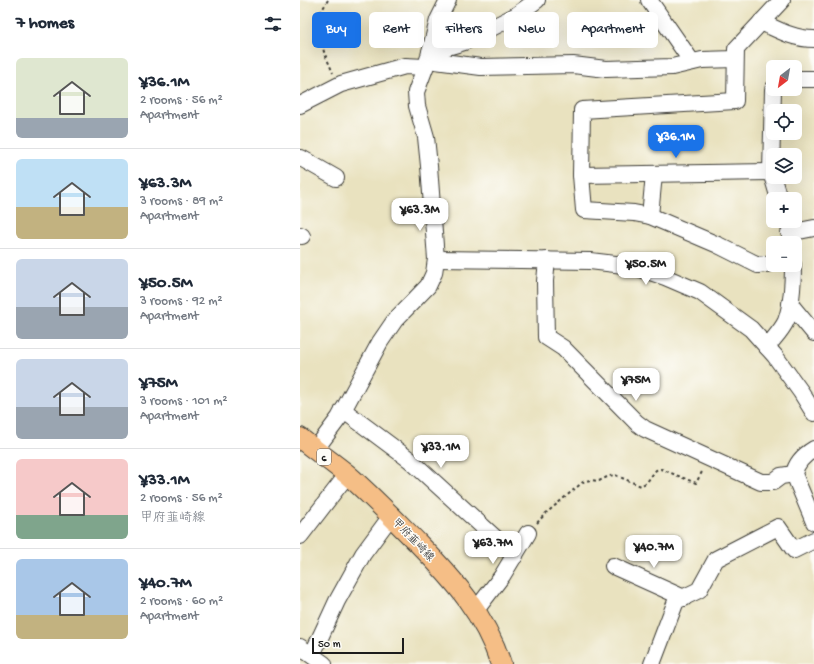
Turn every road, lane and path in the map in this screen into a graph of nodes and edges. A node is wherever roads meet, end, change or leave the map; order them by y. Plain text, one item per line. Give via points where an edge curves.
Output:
1 (328, 0) edge
2 (448, 0) edge
3 (537, 0) edge
4 (649, 0) edge
5 (774, 3) edge
6 (761, 22) junction
7 (814, 39) edge
8 (735, 59) junction
9 (428, 60) junction
10 (692, 62) junction
11 (802, 79) edge
12 (814, 79) edge
13 (338, 85) junction
14 (773, 96) edge
15 (300, 105) edge
16 (772, 148) edge
17 (300, 158) edge
18 (766, 172) edge
19 (654, 174) junction
20 (581, 175) junction
21 (336, 178) dead end
22 (650, 216) junction
23 (814, 228) edge
24 (789, 232) edge
25 (436, 259) junction
26 (547, 260) junction
27 (766, 264) edge
28 (793, 272) edge
29 (790, 304) junction
30 (814, 333) edge
31 (767, 347) junction
32 (343, 410) junction
33 (814, 413) edge
34 (307, 444) edge
35 (814, 449) edge
36 (709, 458) junction
37 (794, 474) junction
38 (347, 475) junction
39 (391, 516) junction
40 (814, 522) edge
41 (528, 533) joint
42 (300, 536) edge
43 (814, 540) edge
44 (515, 556) junction
45 (613, 566) dead end
46 (684, 598) junction
47 (476, 610) junction
48 (312, 655) edge
49 (501, 664) edge
50 (652, 664) edge

1 - 13 path via 316,20 324,52
2 - 9 street via 438,20
3 - 9 street via 515,16
4 - 10 street
5 - 6 street
6 - 7 street via 790,35
6 - 8 street via 736,49
8 - 10 street
8 - 20 street via 735,101 582,110
9 - 10 street via 481,66 573,65 606,69 672,67
9 - 13 street
9 - 25 street via 416,92 430,166
11 - 12 street
13 - 15 street
14 - 16 street
17 - 21 street
18 - 19 street
19 - 20 street
19 - 22 street
20 - 22 street via 584,210
22 - 27 street via 758,265
23 - 24 street
25 - 26 street
25 - 32 street via 434,273 428,286 395,320
26 - 31 street via 590,261 632,266 665,277 700,292 751,329
26 - 36 street via 546,337 562,348 637,423
28 - 29 street
29 - 30 street
29 - 31 street via 785,322
31 - 33 street
32 - 34 street via 339,418
32 - 44 street via 410,460
34 - 38 main road, 甲府韮崎線 / 6
35 - 37 street via 795,466
36 - 37 street via 761,482 773,482 781,476
36 - 41 path via 696,483 661,469 656,470 641,486 615,475 600,481 583,482 545,514
37 - 40 street
38 - 39 main road, 甲府韮崎線 / 6
38 - 42 street
39 - 47 main road, 甲府韮崎線 / 6 via 443,569
39 - 48 street via 360,560 337,600
41 - 44 street
43 - 46 street via 794,550 778,527 716,559 699,590
44 - 47 street
45 - 46 street
46 - 50 street via 676,602
47 - 49 main road, 甲府韮崎線 / 6

